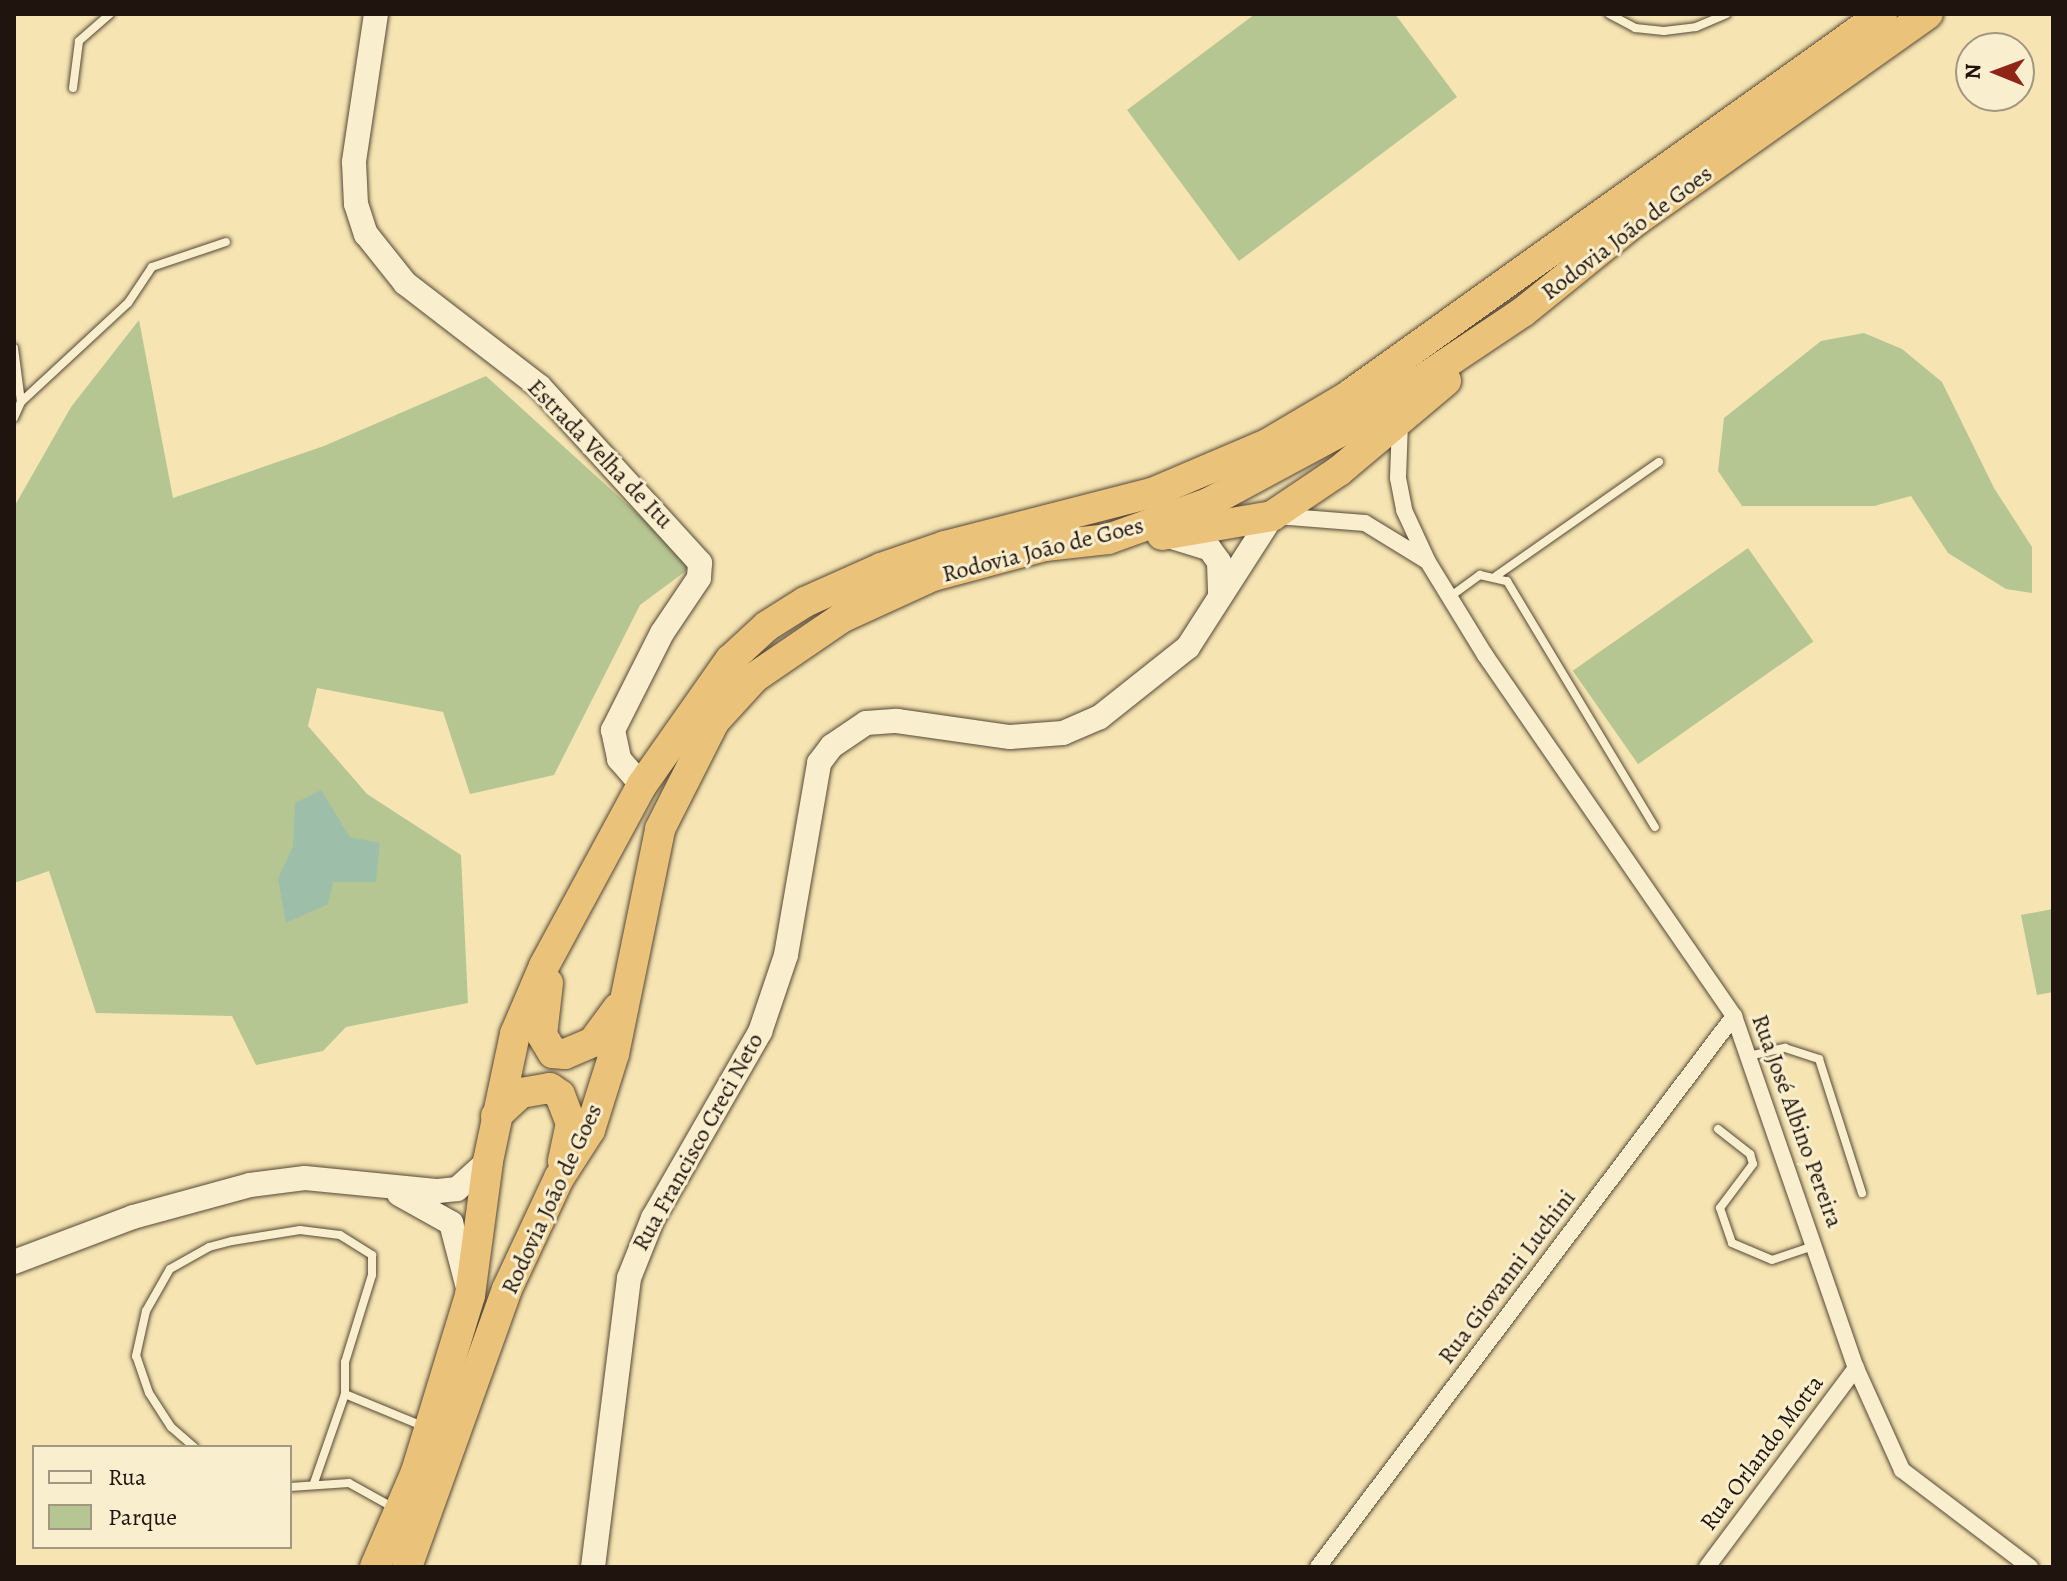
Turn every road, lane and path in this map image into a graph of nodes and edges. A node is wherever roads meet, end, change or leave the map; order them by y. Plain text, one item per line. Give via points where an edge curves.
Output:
1 (110, 14) edge
2 (376, 14) edge
3 (1609, 14) edge
4 (1726, 14) edge
5 (1882, 14) edge
6 (1928, 14) edge
7 (73, 88) dead end
8 (226, 242) dead end
9 (1523, 312) junction
10 (14, 348) edge
11 (21, 402) junction
12 (14, 418) edge
13 (1400, 423) junction
14 (1659, 462) dead end
15 (1272, 516) junction
16 (1161, 535) junction
17 (1108, 539) junction
18 (1428, 562) junction
19 (1496, 576) junction
20 (1220, 595) junction
21 (1451, 596) junction
22 (642, 785) junction
23 (1655, 827) dead end
24 (567, 928) junction
25 (624, 1000) junction
26 (1734, 1016) junction
27 (1748, 1057) junction
28 (496, 1116) junction
29 (1718, 1129) dead end
30 (488, 1161) junction
31 (559, 1178) junction
32 (386, 1188) junction
33 (1862, 1193) dead end
34 (1817, 1245) junction
35 (14, 1262) edge
36 (470, 1295) junction
37 (1856, 1368) junction
38 (345, 1394) junction
39 (429, 1428) junction
40 (192, 1445) edge
41 (314, 1483) junction
42 (292, 1487) edge
43 (402, 1513) junction
44 (375, 1567) edge
45 (407, 1567) edge
46 (593, 1567) edge
47 (1318, 1567) edge
48 (1707, 1567) edge
49 (2030, 1567) edge

1 - 7 lane via 79,41
2 - 22 main road, Estrada Velha de Itu via 354,162 356,204 366,234 405,283 540,387 700,563 699,578 662,633 613,730 619,759
3 - 4 lane via 1635,28 1664,31 1696,27
5 - 22 highway, Rodovia João de Goes via 1348,396 1269,443 1152,493 945,546 805,602 767,626 730,660
6 - 9 highway, Rodovia João de Goes via 1634,222
8 - 11 lane via 152,267 128,303
9 - 13 highway
9 - 17 highway, Rodovia João de Goes via 1360,421 1275,469 1208,503
10 - 11 lane
11 - 12 lane
13 - 15 highway
13 - 18 street, Rua José Albino Pereira via 1398,478 1404,510
14 - 19 lane
15 - 16 highway
15 - 18 street, Rua José Albino Pereira via 1365,523
15 - 20 main road, Rua Francisco Creci Neto
16 - 17 highway
16 - 20 main road via 1209,548 1219,562
17 - 25 highway, Rodovia João de Goes via 1045,546 933,576 843,617 755,677 714,722 660,829
18 - 21 street, Rua José Albino Pereira
19 - 21 lane via 1480,575
19 - 23 lane via 1507,581
20 - 46 main road, Rua Francisco Creci Neto via 1188,647 1132,695 1063,733 1010,737 897,721 866,723 842,738 819,763 786,955 760,1032 653,1218 629,1278
21 - 26 street, Rua José Albino Pereira via 1485,655
22 - 24 highway, Rodovia João de Goes
24 - 25 highway via 547,988 545,1046 565,1054 579,1051 607,1026
24 - 28 highway, Rodovia João de Goes via 515,1034
25 - 31 highway, Rodovia João de Goes via 590,1130
26 - 27 street, Rua José Albino Pereira
26 - 47 street, Rua Giovanni Luchini
27 - 33 lane via 1785,1048 1819,1059
27 - 34 street, Rua José Albino Pereira
28 - 30 highway, Rodovia João de Goes
28 - 31 highway via 521,1093 550,1088 560,1095 571,1123
29 - 34 lane via 1750,1154 1753,1164 1720,1208 1732,1243 1772,1260
30 - 32 main road via 457,1189
30 - 36 highway, Rodovia João de Goes
31 - 45 highway, Rodovia João de Goes via 507,1289
32 - 35 main road via 305,1178 250,1185 133,1217
32 - 36 main road via 451,1223
34 - 37 street, Rua José Albino Pereira
36 - 39 highway, Rodovia João de Goes
37 - 48 street, Rua Orlando Motta
37 - 49 street, Rua José Albino Pereira via 1902,1470
38 - 39 lane
38 - 40 lane via 347,1354 372,1275 372,1255 366,1248 340,1235 300,1230 209,1247 170,1269 146,1311 136,1356 149,1393 171,1427
38 - 41 lane
39 - 43 highway, Rodovia João de Goes
41 - 42 lane
41 - 43 lane via 362,1487
43 - 44 highway, Rodovia João de Goes

